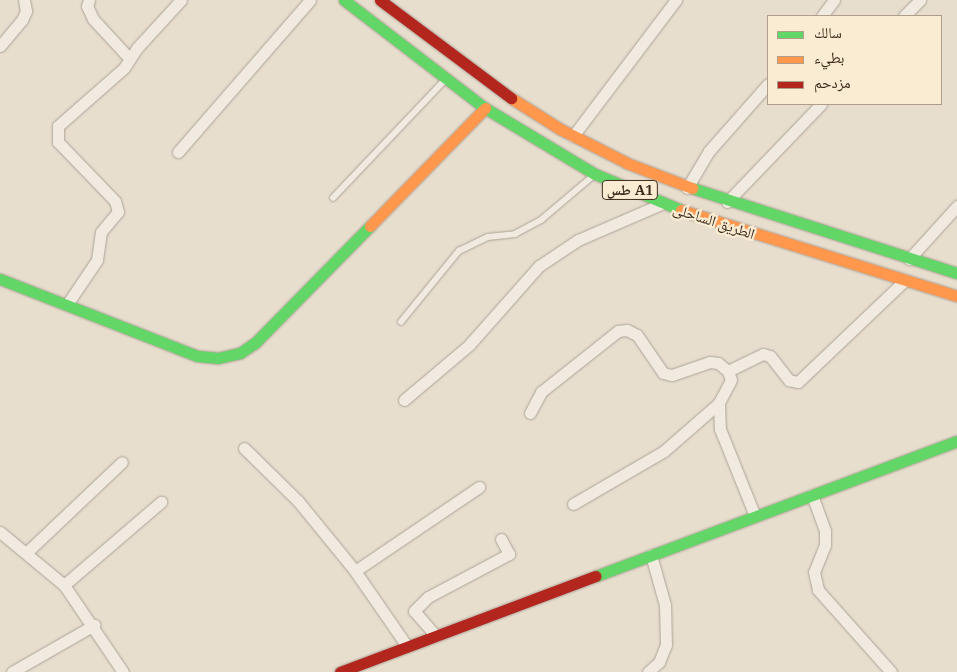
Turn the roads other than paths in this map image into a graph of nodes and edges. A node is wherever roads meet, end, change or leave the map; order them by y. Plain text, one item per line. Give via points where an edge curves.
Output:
1 (24, 0) edge
2 (89, 0) edge
3 (181, 0) edge
4 (310, 0) edge
5 (344, 0) edge
6 (676, 0) edge
7 (834, 0) edge
8 (920, 0) edge
9 (385, 2) edge
10 (823, 15) edge
11 (905, 15) edge
12 (0, 46) edge
13 (130, 58) junction
14 (446, 79) junction
15 (767, 85) edge
16 (820, 105) edge
17 (485, 108) junction
18 (573, 136) junction
19 (178, 152) dead end
20 (595, 174) junction
21 (687, 188) junction
22 (332, 198) dead end
23 (728, 202) junction
24 (661, 204) junction
25 (957, 206) edge
26 (910, 259) junction
27 (957, 273) edge
28 (0, 279) edge
29 (905, 280) junction
30 (957, 296) edge
31 (68, 303) junction
32 (401, 322) dead end
33 (728, 371) junction
34 (404, 400) dead end
35 (719, 403) junction
36 (530, 412) dead end
37 (957, 441) edge
38 (244, 448) dead end
39 (122, 462) dead end
40 (479, 487) dead end
41 (812, 495) junction
42 (161, 502) dead end
43 (573, 504) dead end
44 (756, 516) junction
45 (0, 532) edge
46 (501, 538) dead end
47 (26, 553) junction
48 (651, 555) junction
49 (355, 571) junction
50 (64, 585) junction
51 (94, 625) junction
52 (436, 636) junction
53 (408, 646) junction
54 (12, 672) edge
55 (123, 672) edge
56 (340, 672) edge
57 (648, 672) edge
58 (891, 672) edge

1 - 12 street via 26,12 22,20
2 - 13 street via 87,6 93,19
3 - 13 street
4 - 19 street
5 - 14 main road, الطريق الساحلى / طس A1
6 - 18 street
7 - 10 street
8 - 11 street
9 - 18 main road, الطريق الساحلى / طس A1 via 499,90
13 - 31 street via 124,68 58,126 58,142 115,201 118,212 101,232 97,260
14 - 17 main road, الطريق الساحلى / طس A1
14 - 22 lane
15 - 21 street via 709,151
16 - 23 street
17 - 20 main road, الطريق الساحلى / طس A1
17 - 31 main road via 255,343 240,353 218,358 198,356
18 - 21 main road, الطريق الساحلى / طس A1
20 - 24 main road, الطريق الساحلى / طس A1
20 - 32 lane via 541,220 515,234 488,237 459,251
21 - 23 main road, الطريق الساحلى / طس A1
23 - 26 main road, الطريق الساحلى / طس A1
24 - 29 main road, الطريق الساحلى / طس A1
24 - 34 street via 578,240 539,266 469,345
25 - 26 street
26 - 27 main road, الطريق الساحلى / طس A1
28 - 31 main road
29 - 30 main road, الطريق الساحلى / طس A1
29 - 33 street via 798,382 789,380 770,356 763,354
33 - 35 street via 731,380
33 - 36 street via 718,363 710,362 672,375 663,373 637,335 626,330 618,331 541,392
35 - 43 street via 664,451
35 - 44 street via 720,429
37 - 41 main road
38 - 49 street via 298,501
39 - 47 street
40 - 49 street
41 - 44 main road
41 - 58 street via 825,531 825,544 814,572 818,590
42 - 50 street
44 - 48 main road
45 - 47 street
46 - 52 street via 509,554 428,597 414,610
47 - 50 street
48 - 52 main road
48 - 57 street via 665,605 666,645 658,662
49 - 53 street
50 - 51 street
51 - 54 street
51 - 55 street
52 - 53 main road
53 - 56 main road

